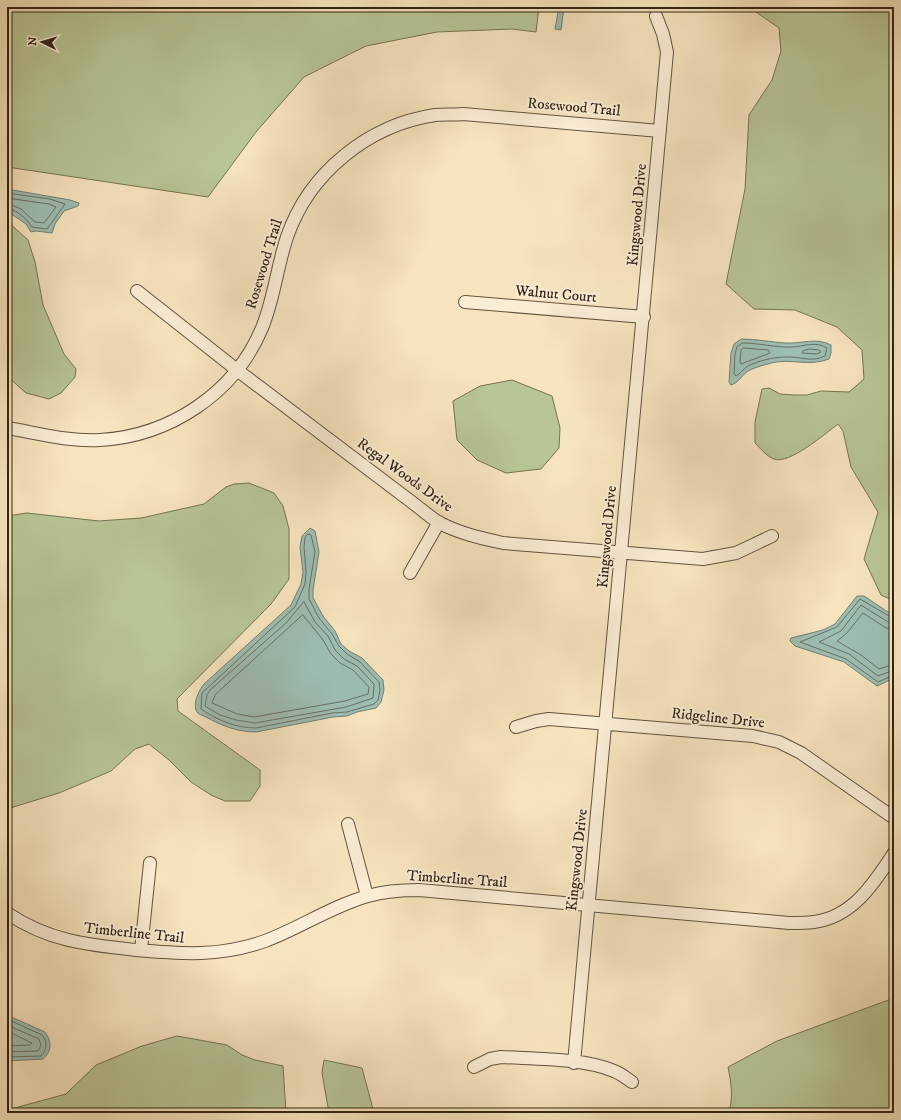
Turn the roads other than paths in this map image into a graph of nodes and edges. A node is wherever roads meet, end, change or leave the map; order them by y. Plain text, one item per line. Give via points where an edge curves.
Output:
1 (656, 16) dead end
2 (660, 131) junction
3 (137, 291) dead end
4 (465, 302) dead end
5 (644, 317) junction
6 (237, 370) junction
7 (7, 428) edge
8 (439, 522) junction
9 (772, 536) dead end
10 (622, 554) junction
11 (410, 572) dead end
12 (606, 723) junction
13 (516, 728) dead end
14 (894, 818) edge
15 (348, 824) dead end
16 (894, 853) edge
17 (150, 863) dead end
18 (367, 896) junction
19 (588, 905) junction
20 (7, 913) edge
21 (141, 950) junction
22 (574, 1063) junction
23 (474, 1066) dead end
24 (632, 1082) dead end

1 - 2 street, Kingswood Drive via 667,52
2 - 5 street, Kingswood Drive
2 - 6 street, Rosewood Trail via 463,114 435,115 402,123 367,139 342,156 324,174 296,214 262,328 249,354
3 - 6 street, Regal Woods Drive
4 - 5 street, Walnut Court
5 - 10 street, Kingswood Drive
6 - 7 street, Rosewood Trail via 211,397 181,418 136,435 86,441
6 - 8 street, Regal Woods Drive
8 - 10 street, Regal Woods Drive via 480,538
8 - 11 street
9 - 10 street, Regal Woods Drive via 736,553 708,559
10 - 12 street, Kingswood Drive
12 - 13 street, Ridgeline Drive via 549,719
12 - 14 street, Ridgeline Drive via 753,736 779,742 801,753
12 - 19 street, Kingswood Drive
15 - 18 street
16 - 19 street, Timberline Trail via 871,887 855,904 835,916 815,922 790,923
17 - 21 street
18 - 19 street, Timberline Trail via 401,890 419,890
18 - 21 street, Timberline Trail via 248,947 200,954
19 - 22 street, Kingswood Drive
20 - 21 street, Timberline Trail via 30,927 79,944
22 - 23 street via 501,1056
22 - 24 street via 615,1071

